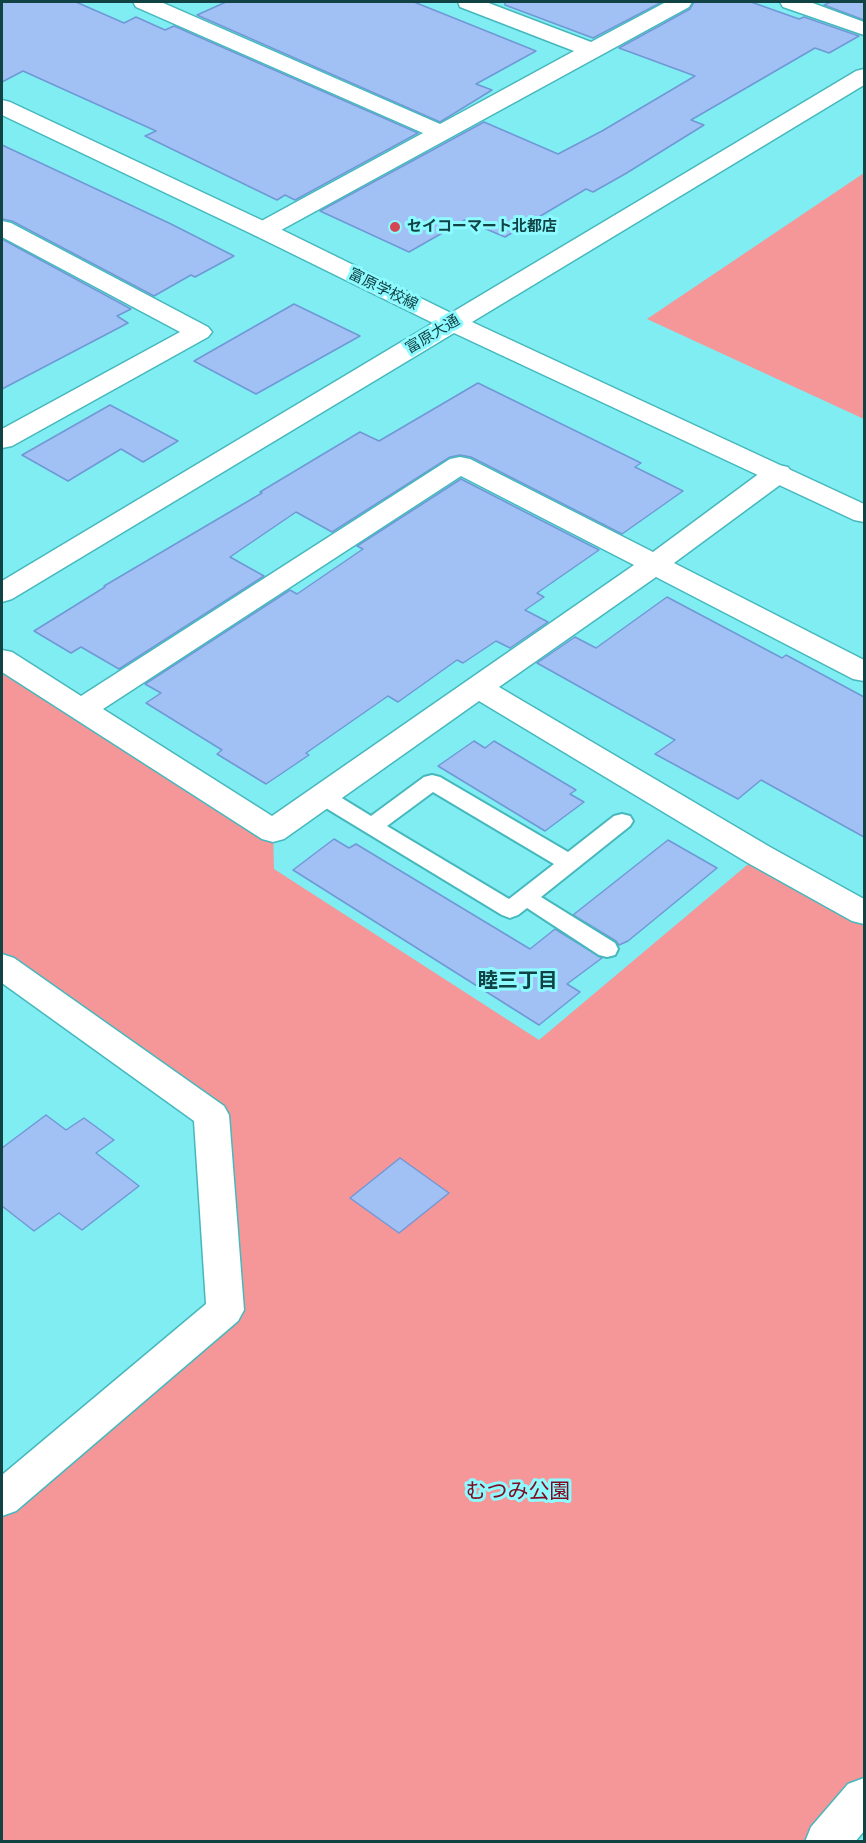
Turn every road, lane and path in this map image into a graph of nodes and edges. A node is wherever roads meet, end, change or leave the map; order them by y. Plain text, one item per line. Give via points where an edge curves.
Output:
1 (144, 2) edge
2 (468, 2) edge
3 (681, 2) edge
4 (791, 2) edge
5 (864, 29) edge
6 (591, 50) junction
7 (864, 76) edge
8 (2, 107) edge
9 (441, 133) junction
10 (2, 228) edge
11 (263, 230) junction
12 (453, 323) junction
13 (8, 429) edge
14 (778, 473) junction
15 (864, 514) edge
16 (656, 564) junction
17 (2, 593) edge
18 (2, 659) edge
19 (864, 672) edge
20 (480, 689) junction
21 (80, 710) junction
22 (324, 797) junction
23 (622, 820) dead end
24 (372, 826) junction
25 (569, 863) junction
26 (525, 897) junction
27 (864, 913) edge
28 (607, 950) dead end
29 (2, 966) edge
30 (2, 1499) edge
31 (864, 1798) edge
32 (827, 1842) edge

1 - 9 street
2 - 6 street
3 - 6 street
4 - 5 street
6 - 9 street
7 - 12 street, 富原大通
8 - 11 street, 富原学校線
9 - 11 street
10 - 13 street via 199,332
11 - 12 street, 富原学校線
12 - 14 street, 富原学校線
12 - 17 street, 富原大通
14 - 15 street, 富原学校線
14 - 16 street
16 - 19 street
16 - 20 street
16 - 21 street via 460,465
18 - 21 street
20 - 22 street
20 - 27 street
21 - 22 street via 273,831
22 - 24 lane
23 - 25 lane
24 - 25 lane via 432,782
24 - 26 lane via 510,910
25 - 26 lane
26 - 28 lane
29 - 30 street via 211,1115 225,1310
31 - 32 street

